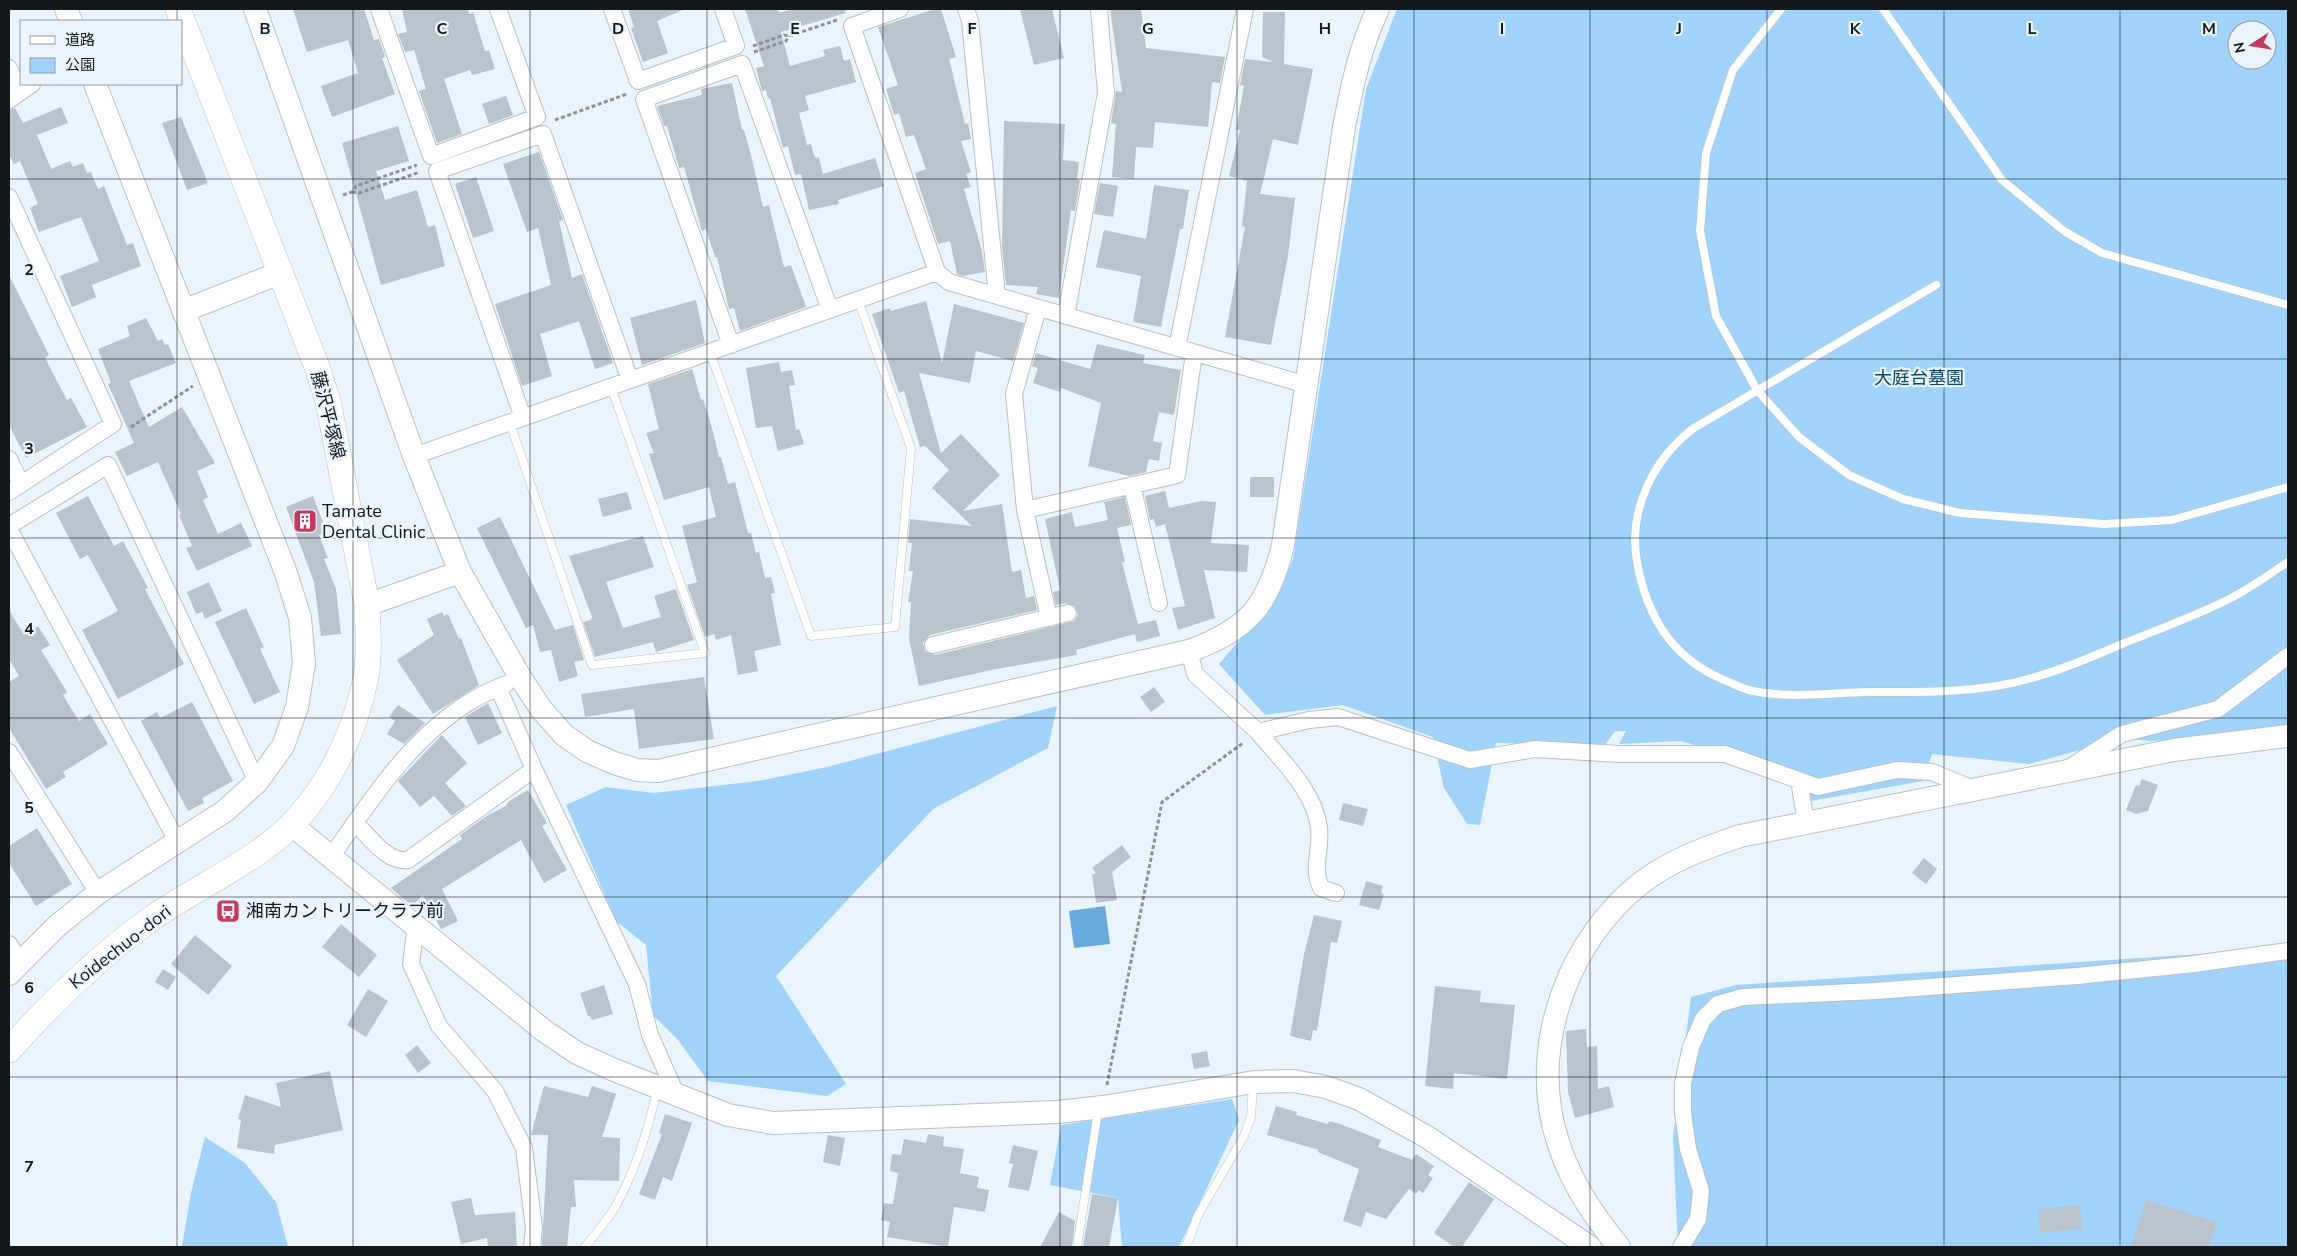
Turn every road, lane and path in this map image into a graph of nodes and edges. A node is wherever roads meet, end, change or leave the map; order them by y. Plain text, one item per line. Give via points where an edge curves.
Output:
1 (178, 9) edge
2 (255, 9) edge
3 (380, 9) edge
4 (498, 9) edge
5 (612, 9) edge
6 (723, 9) edge
7 (900, 9) edge
8 (966, 9) edge
9 (1099, 9) edge
10 (1244, 9) edge
11 (1378, 9) edge
12 (1781, 9) edge
13 (1883, 9) edge
14 (840, 18) dead end
15 (789, 36) junction
16 (750, 47) dead end
17 (747, 51) dead end
18 (9, 68) edge
19 (95, 85) edge
20 (20, 92) edge
21 (631, 92) dead end
22 (549, 122) dead end
23 (352, 192) junction
24 (9, 197) edge
25 (324, 202) junction
26 (937, 272) junction
27 (280, 273) junction
28 (1936, 285) dead end
29 (997, 296) junction
30 (858, 300) junction
31 (2288, 305) edge
32 (1038, 308) junction
33 (830, 310) junction
34 (183, 311) junction
35 (1066, 316) junction
36 (731, 345) junction
37 (1177, 348) junction
38 (710, 352) junction
39 (1194, 353) junction
40 (630, 380) junction
41 (1307, 385) junction
42 (611, 387) junction
43 (1757, 390) junction
44 (516, 421) junction
45 (414, 456) junction
46 (9, 459) edge
47 (1132, 485) junction
48 (2288, 487) edge
49 (15, 488) edge
50 (1025, 510) junction
51 (9, 528) edge
52 (2288, 562) edge
53 (460, 572) junction
54 (1159, 603) dead end
55 (367, 605) junction
56 (1068, 613) dead end
57 (1048, 618) junction
58 (933, 645) dead end
59 (1189, 651) junction
60 (2288, 656) edge
61 (520, 677) junction
62 (498, 687) junction
63 (1258, 732) junction
64 (2288, 736) edge
65 (9, 752) edge
66 (534, 769) junction
67 (2061, 772) junction
68 (1799, 780) junction
69 (257, 782) junction
70 (1977, 790) junction
71 (355, 823) junction
72 (1806, 823) junction
73 (293, 826) junction
74 (177, 841) junction
75 (331, 857) junction
76 (98, 893) junction
77 (1336, 893) dead end
78 (416, 925) junction
79 (2288, 951) edge
80 (12, 960) edge
81 (9, 1050) edge
82 (1254, 1082) junction
83 (667, 1091) junction
84 (1100, 1108) junction
85 (532, 1247) edge
86 (585, 1247) edge
87 (1077, 1247) edge
88 (1186, 1247) edge
89 (1590, 1247) edge
90 (1619, 1247) edge
91 (1681, 1247) edge

1 - 27 main road, 藤沢平塚線
2 - 25 street
3 - 4 street via 431,156 537,117
5 - 6 street via 638,81 736,46
7 - 26 street via 852,26
8 - 29 street via 970,21
9 - 35 street via 1106,93
10 - 37 street
11 - 41 street via 1352,80
12 - 43 lane via 1733,70 1706,153 1700,231 1716,316
13 - 31 lane via 2002,180 2064,231 2102,253
14 - 15 path
15 - 16 path
15 - 17 path via 778,44 752,53
18 - 20 street
19 - 34 street
21 - 22 path
23 - 23 path via 356,186 419,164 424,166 421,172 359,193
23 - 25 path
24 - 49 street via 113,424
25 - 45 street
26 - 29 street via 949,282
26 - 30 street
27 - 34 street
27 - 55 main road, 藤沢平塚線 via 328,401
28 - 43 lane
29 - 32 street
30 - 33 street
30 - 38 lane via 911,448 895,627 811,636
32 - 35 street
32 - 50 street via 1014,394
33 - 36 street
33 - 36 street via 742,64 724,70 644,99
34 - 69 street via 286,573 300,618 304,663 297,707 283,746
35 - 37 street
36 - 38 street
37 - 39 street
38 - 40 street
39 - 41 street
39 - 47 street via 1177,474
40 - 42 street
40 - 44 street via 543,134 437,171
41 - 59 street via 1284,545 1268,593 1235,631
42 - 44 street
42 - 44 lane via 706,653 592,665
43 - 48 lane via 1799,437 1849,475 1903,499 1960,513 2104,524 2172,520
43 - 52 lane via 1694,428 1662,457 1641,497 1636,527 1636,558 1643,592 1658,624 1680,653 1708,673 1748,690 1784,694 1931,692 2003,685 2076,663 2228,600
44 - 45 street
45 - 53 street
46 - 49 street
47 - 50 street
47 - 54 street
50 - 57 street
51 - 69 street via 108,465
51 - 74 street
53 - 55 street
53 - 61 street
55 - 73 main road, 藤沢平塚線 via 366,675 355,720 336,763 310,806
56 - 57 street
57 - 58 street
59 - 61 street via 658,771 636,770 614,763 564,735 541,709
59 - 63 street via 1195,674
60 - 67 street via 2218,709 2122,734
61 - 62 street
62 - 66 street
62 - 71 street via 472,700 430,733 395,768
63 - 68 street via 1338,717 1470,760 1535,748 1620,754 1725,754
63 - 77 street via 1295,777 1314,808 1320,829 1316,877 1321,888
63 - 84 path via 1162,802
64 - 67 street via 2174,750
65 - 76 street
66 - 71 street via 408,860 398,861 391,857
66 - 83 street via 637,984
67 - 70 street
68 - 70 street via 1818,787 1897,770 1932,772
68 - 72 street
69 - 74 street via 225,811
70 - 72 street
71 - 75 street
72 - 90 street via 1740,836 1687,854 1642,882 1614,907 1587,942 1567,980 1553,1029 1548,1083 1554,1128 1570,1172 1589,1210
73 - 75 street
73 - 81 main road, Koidechuo-dori via 259,852 152,918 120,943 73,983
74 - 76 street
75 - 78 street
76 - 80 street
78 - 83 street via 543,1030 577,1053
78 - 85 street via 411,964 439,1026 495,1091 524,1148 534,1228
79 - 91 street via 2077,976 1743,998 1718,1004 1700,1026 1691,1047 1683,1083 1688,1149 1701,1191 1698,1219
82 - 84 street
82 - 88 lane via 1251,1117 1244,1136 1198,1215
82 - 89 street via 1293,1080 1359,1099 1427,1137
83 - 84 street via 728,1115 773,1124
83 - 86 lane via 630,1180 614,1209
84 - 87 lane

